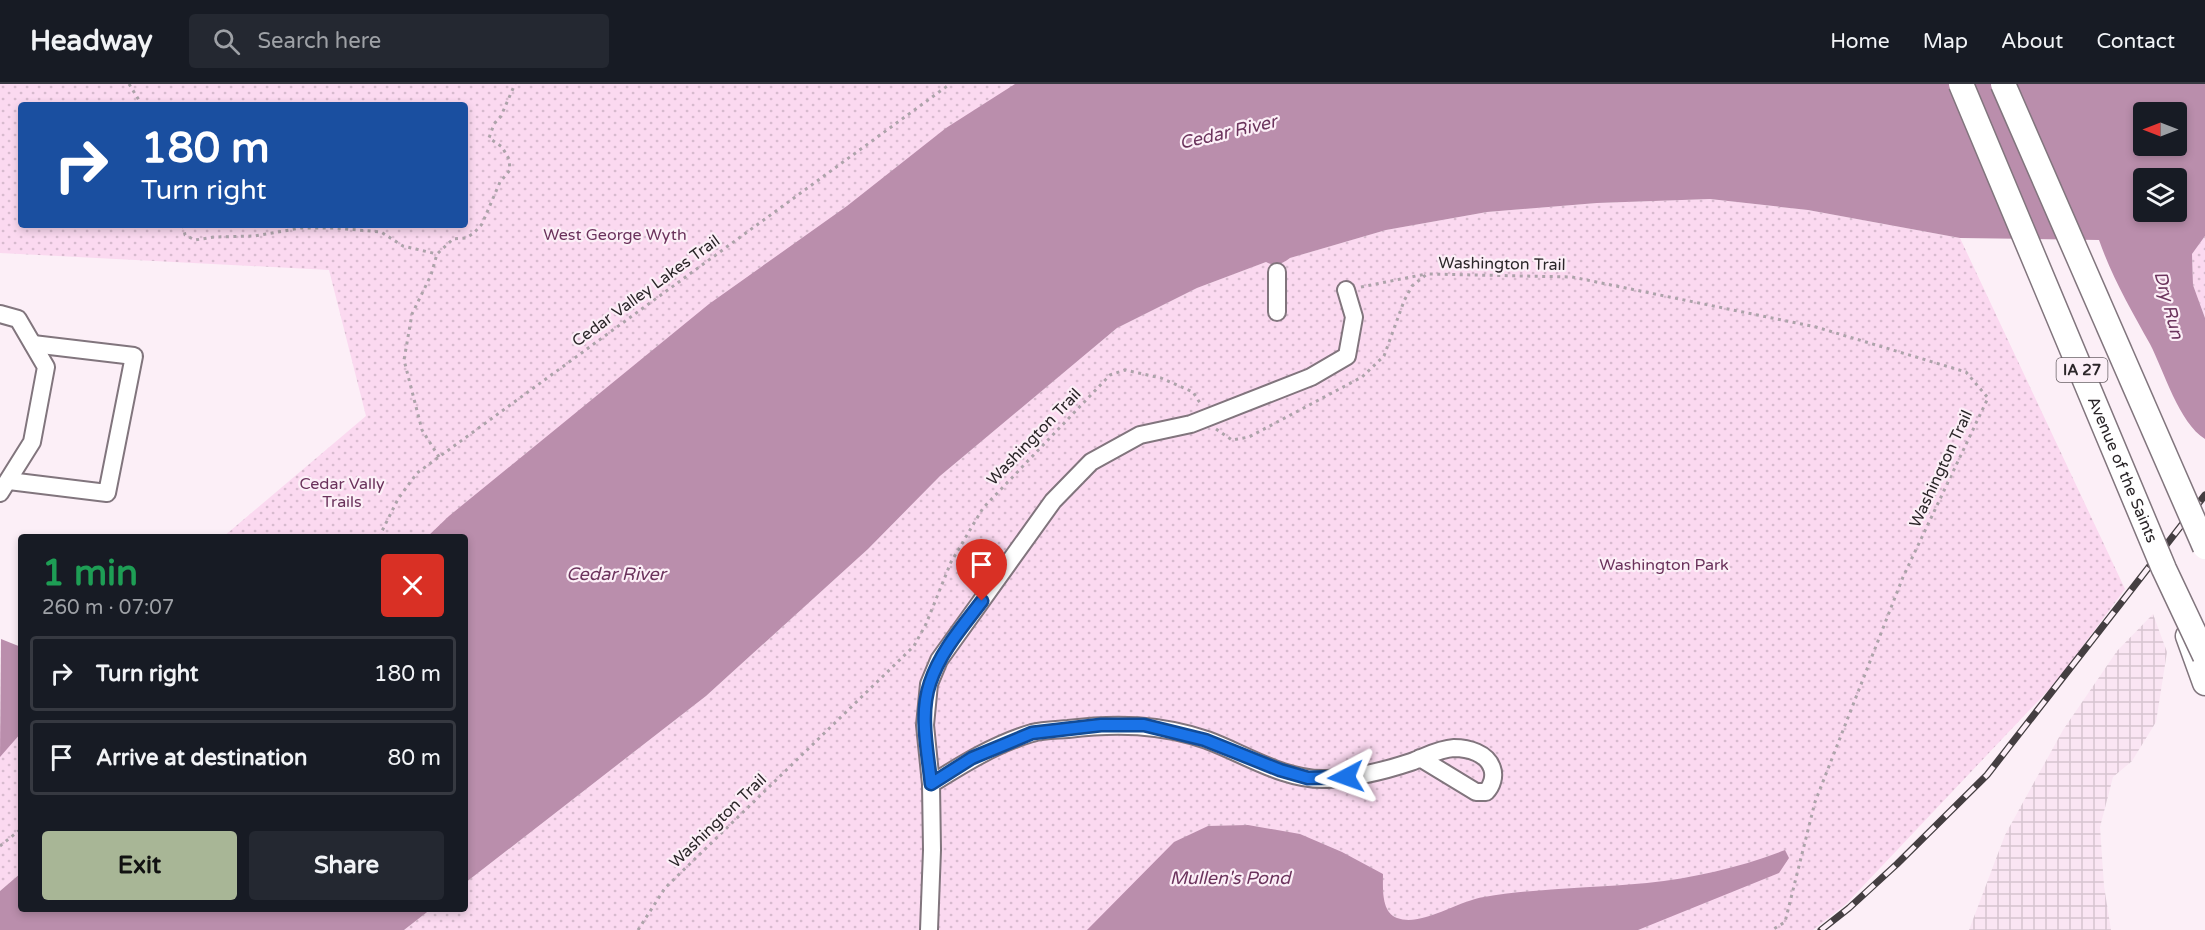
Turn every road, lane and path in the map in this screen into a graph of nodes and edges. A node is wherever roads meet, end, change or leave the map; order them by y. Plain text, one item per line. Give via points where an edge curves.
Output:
1 (129, 84) edge
2 (514, 84) edge
3 (950, 84) edge
4 (1960, 84) edge
5 (2003, 84) edge
6 (140, 102) edge
7 (184, 228) edge
8 (301, 228) edge
9 (301, 228) edge
10 (335, 228) edge
11 (335, 228) edge
12 (437, 254) junction
13 (1277, 272) dead end
14 (1427, 274) junction
15 (1346, 290) joint
16 (1277, 312) dead end
17 (0, 314) edge
18 (33, 344) junction
19 (1209, 417) junction
20 (439, 457) junction
21 (5, 487) edge
22 (380, 534) edge
23 (2205, 547) edge
24 (2164, 569) junction
25 (2205, 656) edge
26 (2205, 683) edge
27 (1420, 758) dead end
28 (931, 784) junction
29 (18, 831) edge
30 (0, 846) edge
31 (638, 930) edge
32 (929, 930) edge
33 (1772, 930) edge

1 - 6 path
2 - 12 path via 489,138 502,147 510,170 500,182 482,224 466,238 453,239
3 - 20 path, Cedar Valley Lakes Trail
4 - 24 highway, Avenue of the Saints / IA 27, bridge
5 - 23 highway, IA 27, bridge
7 - 9 path via 185,235 195,240
8 - 11 path
10 - 12 path via 381,232 403,246
12 - 20 path via 412,314 404,360 422,430
13 - 16 lane
14 - 15 path
14 - 19 path, Washington Trail via 1412,286 1404,301 1384,356 1362,377 1249,437 1232,440 1218,432
14 - 33 path, Washington Trail via 1572,277 1816,327 1966,372 1988,398 1903,577 1815,802 1785,922
15 - 19 lane via 1354,317 1347,356 1311,377
17 - 18 lane via 18,319
18 - 21 lane via 46,367 32,442
18 - 21 lane via 134,356 106,493
19 - 28 lane via 1140,435 1091,462 1053,501 939,660 929,684 925,725
19 - 31 path, Washington Trail via 1193,392 1161,378 1125,370 1110,375 983,508 951,562 914,646 665,888
20 - 22 path, Cedar Valley Lakes Trail via 417,473
24 - 25 highway, Avenue of the Saints / IA 27, bridge
24 - 26 highway, bridge
27 - 28 lane via 1365,775 1308,778 1205,740 1144,725 1101,725 1032,733 972,758
28 - 32 lane
29 - 30 path

